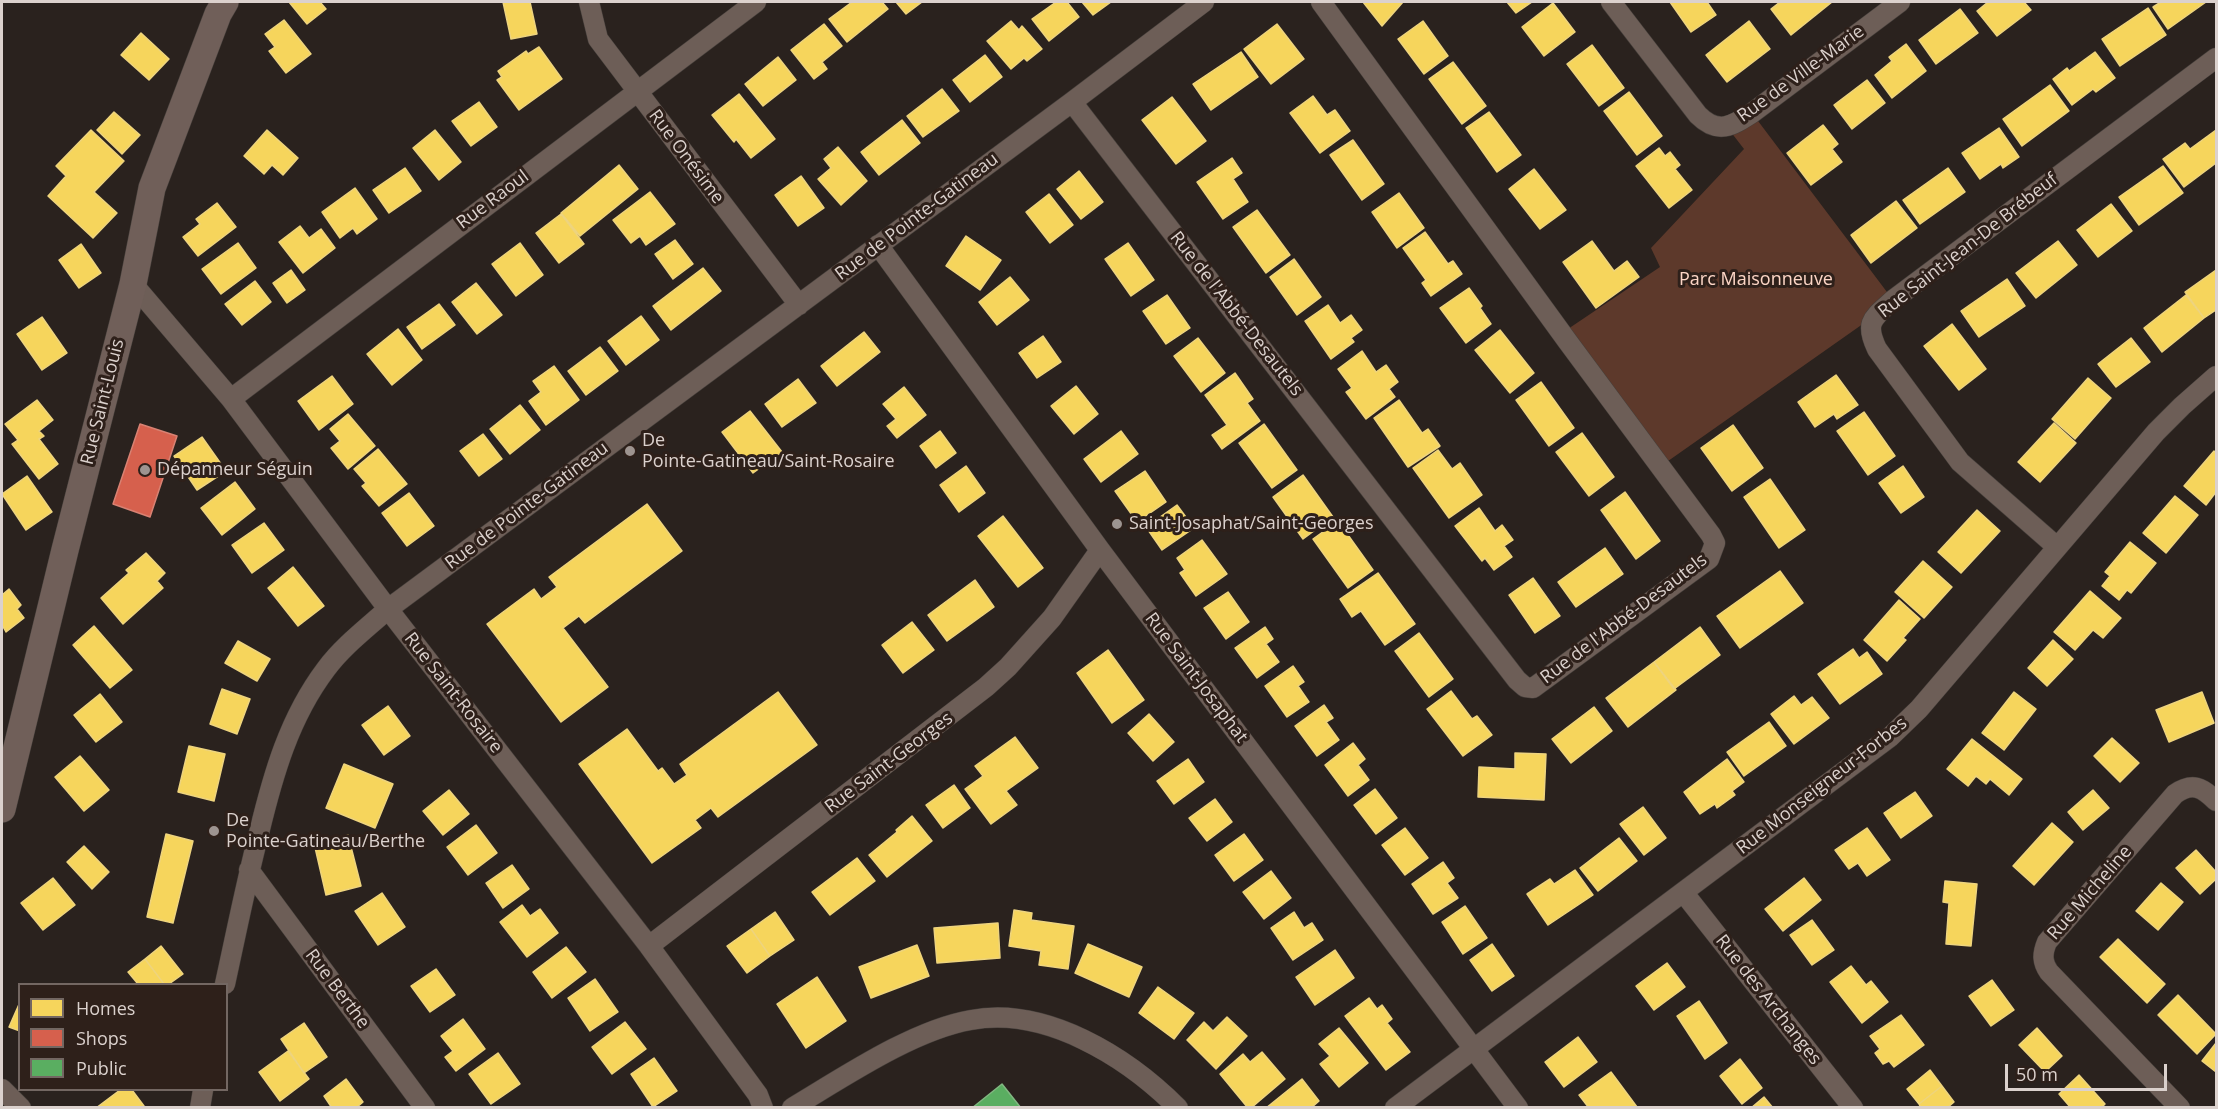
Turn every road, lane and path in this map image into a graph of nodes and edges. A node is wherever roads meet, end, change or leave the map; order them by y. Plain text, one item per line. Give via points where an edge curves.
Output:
1 (225, 2) edge
2 (589, 2) edge
3 (756, 2) edge
4 (1204, 2) edge
5 (1321, 2) edge
6 (1611, 2) edge
7 (1900, 2) edge
8 (2217, 58) edge
9 (636, 91) junction
10 (1072, 102) junction
11 (878, 245) junction
12 (133, 284) junction
13 (799, 305) junction
14 (2217, 376) edge
15 (231, 399) junction
16 (2057, 547) junction
17 (1100, 550) junction
18 (388, 609) junction
19 (2217, 801) edge
20 (2, 809) edge
21 (249, 870) junction
22 (1683, 892) junction
23 (649, 946) junction
24 (225, 983) edge
25 (1474, 1049) junction
26 (2, 1089) edge
27 (203, 1091) edge
28 (21, 1107) edge
29 (200, 1107) edge
30 (425, 1107) edge
31 (763, 1107) edge
32 (792, 1107) edge
33 (1178, 1107) edge
34 (1395, 1107) edge
35 (1518, 1107) edge
36 (1853, 1107) edge
37 (2180, 1107) edge

1 - 12 street, Rue Saint-Louis via 152,188
2 - 9 street, Rue Onésime via 598,39
3 - 9 street, Rue Raoul
4 - 10 street, Rue de Pointe-Gatineau
5 - 10 street, Rue de l'Abbé-Desautels via 1715,543 1708,559 1533,688 1517,680
6 - 7 street, Rue de Ville-Marie via 1698,115 1705,122 1727,127 1752,113
8 - 16 street, Rue Saint-Jean-De Brébeuf via 1893,300 1871,324 1877,349 1960,462
9 - 13 street, Rue Onésime
9 - 15 street, Rue Raoul
10 - 11 street, Rue de Pointe-Gatineau
11 - 13 street, Rue de Pointe-Gatineau
11 - 17 street, Rue Saint-Josaphat
12 - 15 street, Rue Saint-Rosaire
12 - 20 street, Rue Saint-Louis
13 - 18 street, Rue de Pointe-Gatineau
14 - 16 street, Rue Monseigneur-Forbes via 2156,432
15 - 18 street, Rue Saint-Rosaire
16 - 22 street, Rue Monseigneur-Forbes via 1890,738
17 - 23 street, Rue Saint-Georges via 1052,618 986,687
17 - 25 street, Rue Saint-Josaphat
18 - 21 street, Rue de Pointe-Gatineau via 326,669 294,724 272,780
18 - 23 street, Rue Saint-Rosaire
19 - 37 street, Rue Micheline via 2192,786 2175,794 2043,950 2044,966 2049,972
21 - 24 street, Rue de Pointe-Gatineau
21 - 30 street, Rue Berthe
22 - 25 street, Rue Monseigneur-Forbes
22 - 36 street, Rue des Archanges
23 - 31 street, Rue Saint-Rosaire
25 - 34 street, Rue Monseigneur-Forbes
25 - 35 street, Rue Saint-Josaphat
26 - 28 street
27 - 29 street
32 - 33 street via 922,1035 991,1018 1035,1023 1080,1037 1137,1073

